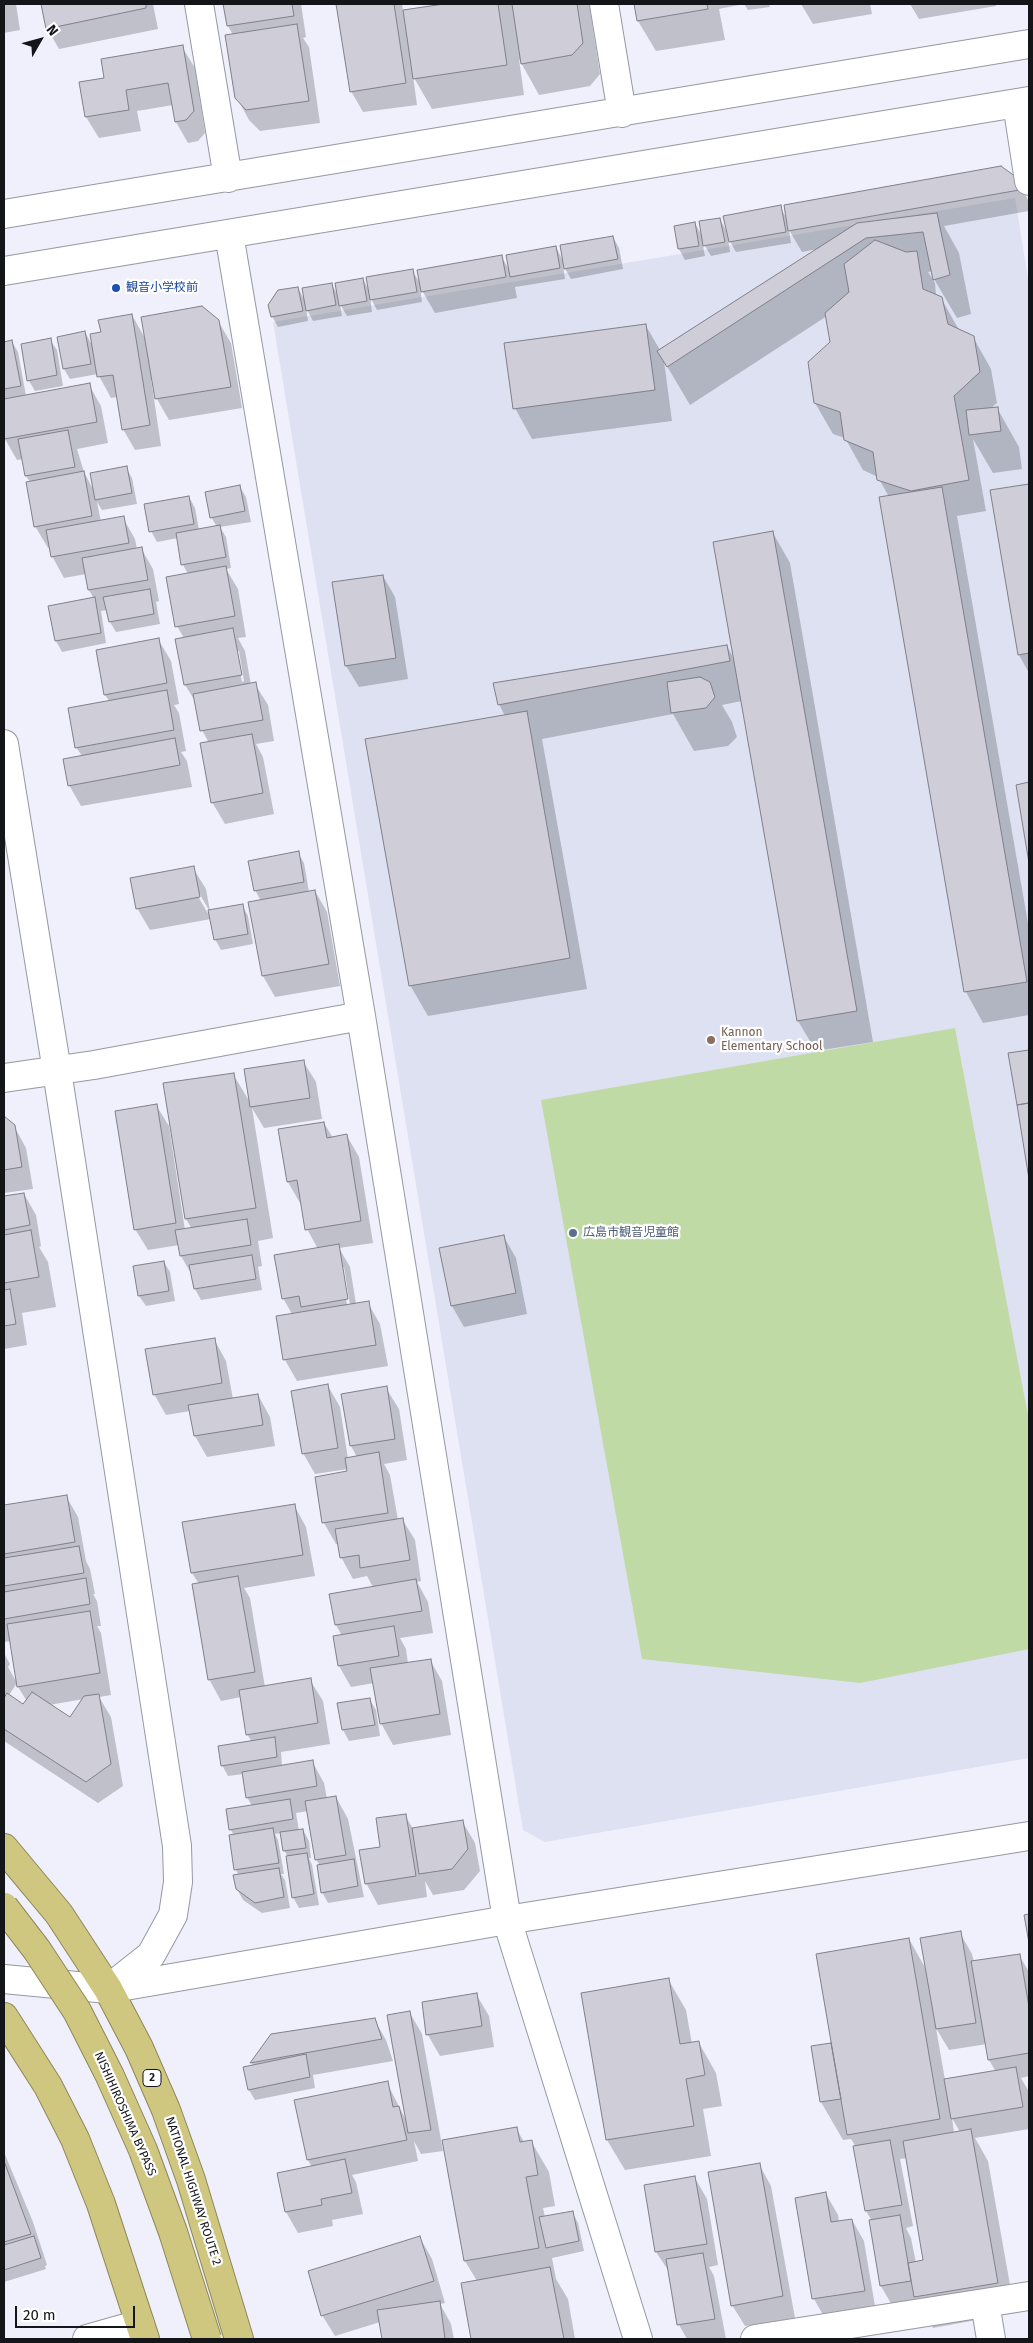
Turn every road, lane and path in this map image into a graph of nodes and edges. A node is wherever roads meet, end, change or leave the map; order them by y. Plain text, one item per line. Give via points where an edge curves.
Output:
1 (199, 4) edge
2 (604, 4) edge
3 (1029, 44) edge
4 (1023, 102) edge
5 (622, 113) junction
6 (228, 178) junction
7 (1029, 181) edge
8 (4, 214) edge
9 (229, 234) junction
10 (4, 270) edge
11 (4, 744) edge
12 (361, 1016) junction
13 (57, 1071) junction
14 (4, 1078) edge
15 (1029, 1836) edge
16 (4, 1848) edge
17 (4, 1907) edge
18 (507, 1920) junction
19 (4, 1979) edge
20 (108, 1990) junction
21 (4, 2017) edge
22 (1029, 2296) edge
23 (985, 2303) junction
24 (143, 2331) edge
25 (88, 2339) edge
26 (207, 2339) edge
27 (239, 2339) edge
28 (638, 2339) edge
29 (755, 2339) edge
30 (991, 2339) edge

1 - 6 street
2 - 5 street
3 - 5 street
4 - 7 street
4 - 9 street
5 - 6 street
6 - 8 street
9 - 10 street
9 - 12 street
11 - 13 street
12 - 13 street
12 - 18 street
13 - 14 street
13 - 20 street via 177,1846 178,1882 173,1916 151,1955
15 - 18 street
16 - 20 highway, NATIONAL HIGHWAY ROUTE 2 / 2 via 59,1914
17 - 26 highway, NISHIHIROSHIMA BYPASS, bridge via 72,2004 110,2076 143,2150
18 - 20 street
18 - 28 street
19 - 20 street
20 - 27 highway, NATIONAL HIGHWAY ROUTE 2 / 2 via 139,2048 166,2110 191,2180
21 - 24 highway via 48,2086 75,2139 101,2204
22 - 23 street
23 - 29 street
23 - 30 street
24 - 25 street

